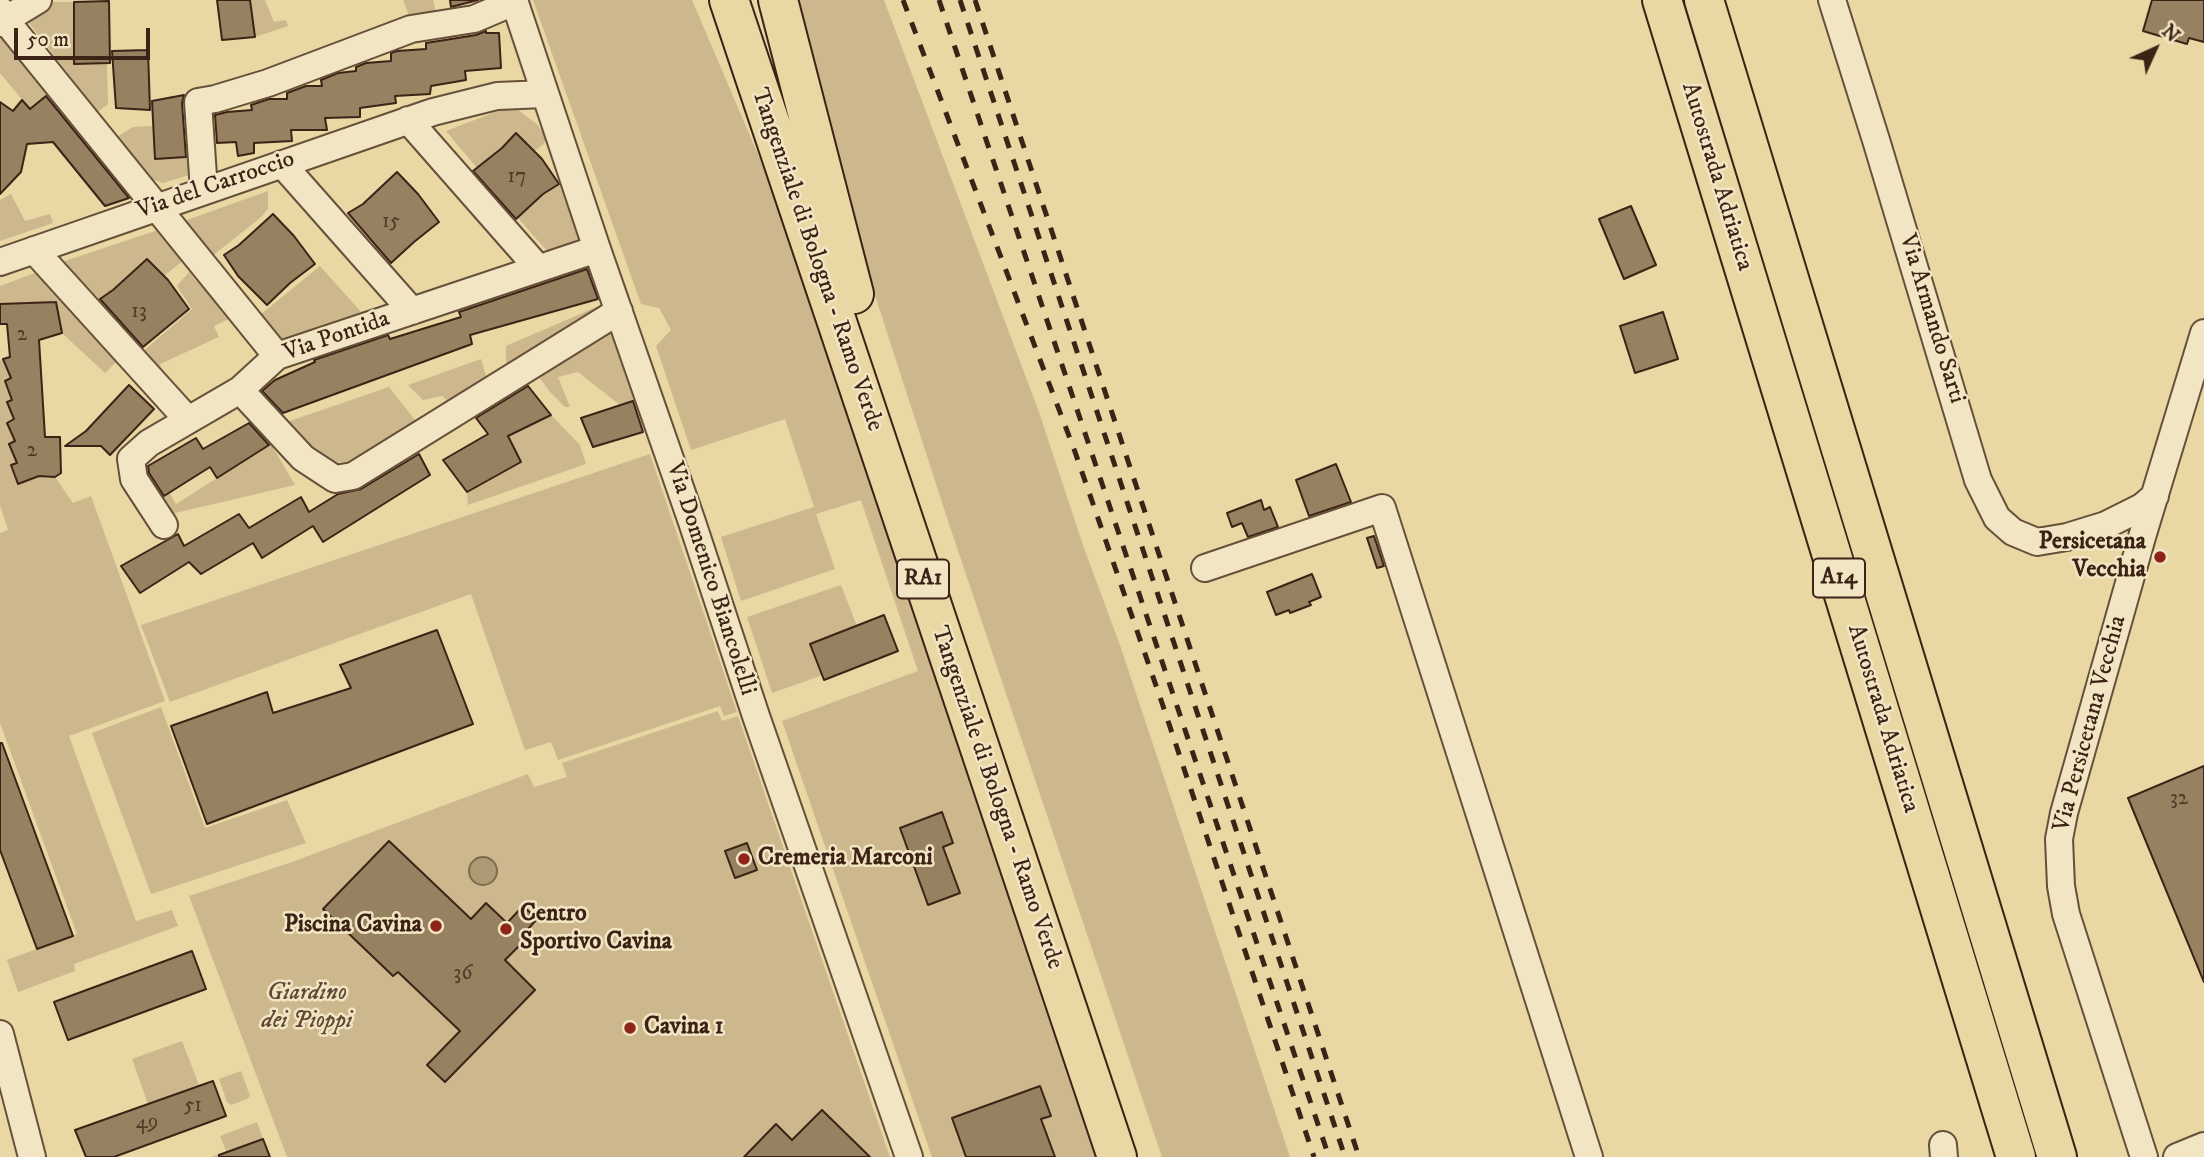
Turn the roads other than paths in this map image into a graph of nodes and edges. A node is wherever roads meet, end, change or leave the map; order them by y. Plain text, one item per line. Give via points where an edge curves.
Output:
1 (38, 0) edge
2 (705, 0) edge
3 (729, 0) edge
4 (755, 0) edge
5 (778, 0) edge
6 (1662, 0) edge
7 (1704, 0) edge
8 (1832, 0) edge
9 (514, 1) edge
10 (2, 18) edge
11 (534, 60) junction
12 (545, 94) junction
13 (433, 112) junction
14 (408, 120) junction
15 (282, 164) junction
16 (204, 191) junction
17 (156, 208) junction
18 (597, 249) junction
19 (34, 250) junction
20 (0, 262) edge
21 (538, 268) junction
22 (820, 269) junction
23 (854, 294) junction
24 (412, 311) junction
25 (619, 311) junction
26 (2204, 333) edge
27 (276, 356) junction
28 (240, 390) junction
29 (188, 420) junction
30 (2155, 496) junction
31 (2110, 523) junction
32 (164, 525) dead end
33 (2142, 537) junction
34 (1205, 568) dead end
35 (0, 1034) edge
36 (2204, 1146) edge
37 (32, 1157) edge
38 (909, 1157) edge
39 (1117, 1157) edge
40 (1143, 1157) edge
41 (1589, 1157) edge
42 (2016, 1157) edge
43 (2057, 1157) edge
44 (2144, 1157) edge
45 (2178, 1157) edge

1 - 10 street
2 - 22 highway
3 - 22 highway, Tangenziale di Bologna - Ramo Verde / RA1
4 - 23 highway, Tangenziale di Bologna - Ramo Verde / RA1
5 - 23 highway
6 - 42 highway, Autostrada Adriatica / A14
7 - 43 highway, Autostrada Adriatica / A14
8 - 31 street, Via Armando Sarti via 1978,480 1997,518 2036,542
9 - 11 street, Via Domenico Biancolelli
9 - 16 street via 474,19 411,29 268,83 198,102
10 - 17 street
11 - 12 street, Via Domenico Biancolelli
11 - 13 street, Via del Carroccio via 501,82
12 - 13 street, Via del Carroccio via 497,96
12 - 18 street, Via Domenico Biancolelli
13 - 14 street, Via del Carroccio
14 - 15 street, Via del Carroccio
14 - 21 street
15 - 16 street, Via del Carroccio
15 - 24 street
16 - 17 street, Via del Carroccio
17 - 19 street, Via del Carroccio
17 - 27 street
18 - 21 street, Via Pontida
18 - 25 street, Via Domenico Biancolelli
19 - 20 street, Via del Carroccio
19 - 29 street
21 - 24 street, Via Pontida
22 - 39 highway, Tangenziale di Bologna - Ramo Verde / RA1
23 - 40 highway, Tangenziale di Bologna - Ramo Verde / RA1
24 - 27 street, Via Pontida
25 - 28 street via 353,476 335,479 303,458
25 - 38 street, Via Domenico Biancolelli
26 - 30 street, Via Persicetana Vecchia
27 - 28 street, Via Pontida
28 - 29 street, Via Pontida
29 - 32 street, Via Pontida via 131,459 134,479
30 - 31 street, Via Armando Sarti
30 - 33 street, Via Persicetana Vecchia
31 - 33 street
33 - 44 street, Via Persicetana Vecchia via 2064,813 2059,866 2067,914
34 - 41 street via 1382,508
35 - 37 street
36 - 45 street

